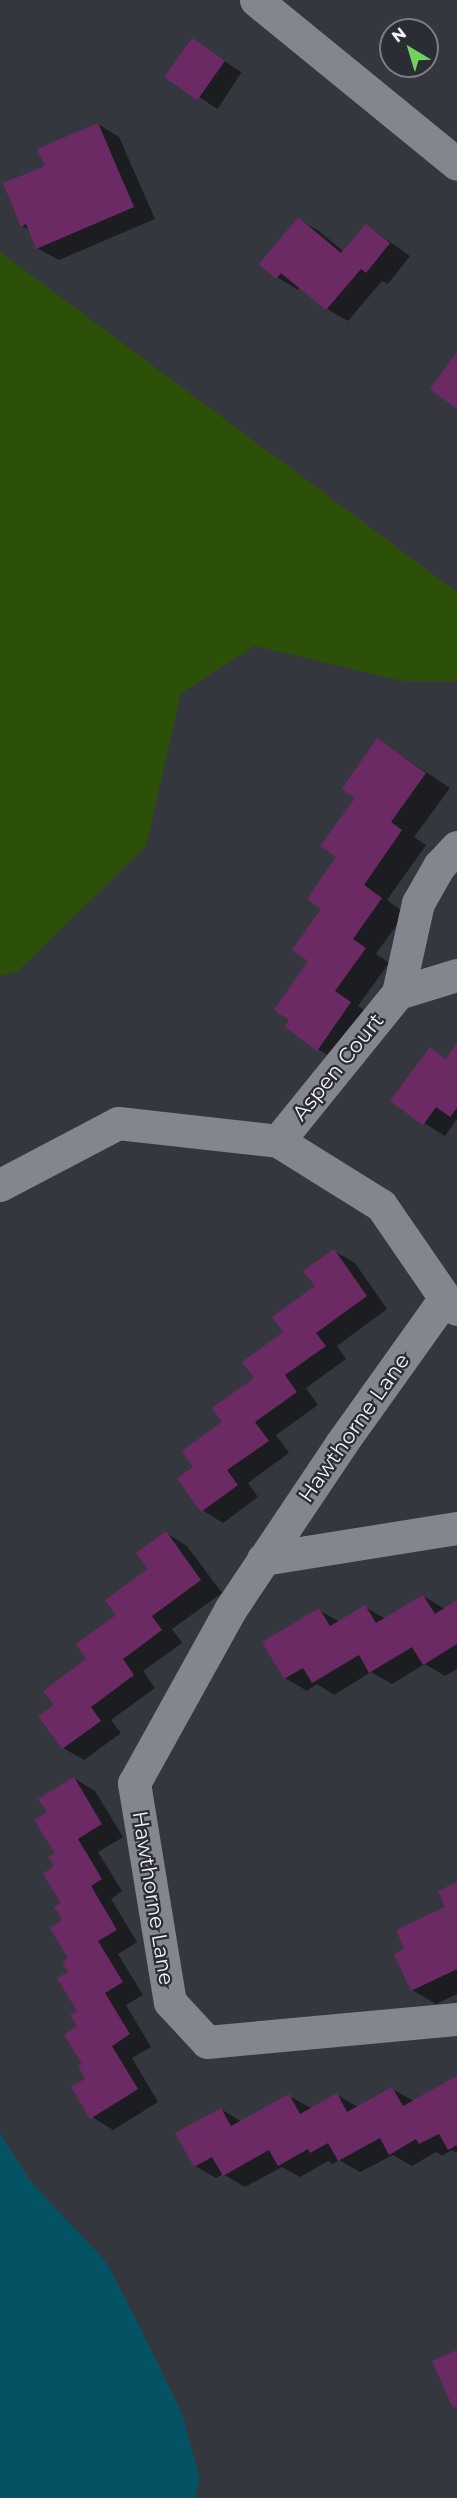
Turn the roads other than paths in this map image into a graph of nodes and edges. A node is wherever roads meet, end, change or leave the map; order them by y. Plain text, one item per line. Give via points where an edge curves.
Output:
1 (256, 0) edge
2 (457, 164) edge
3 (457, 847) edge
4 (457, 975) edge
5 (398, 993) junction
6 (278, 1141) junction
7 (0, 1185) edge
8 (451, 1303) edge
9 (457, 1528) edge
10 (263, 1559) junction
11 (457, 2019) edge

1 - 2 street
3 - 5 street, Aspen Court via 439,866 418,903
4 - 5 street, Aspen Court
5 - 6 street, Aspen Court
6 - 7 street via 118,1123
6 - 8 street via 381,1205
8 - 10 street, Hawthorne Lane via 341,1444
9 - 10 street
10 - 11 street, Hawthorne Lane via 230,1610 134,1783 170,2002 207,2042

